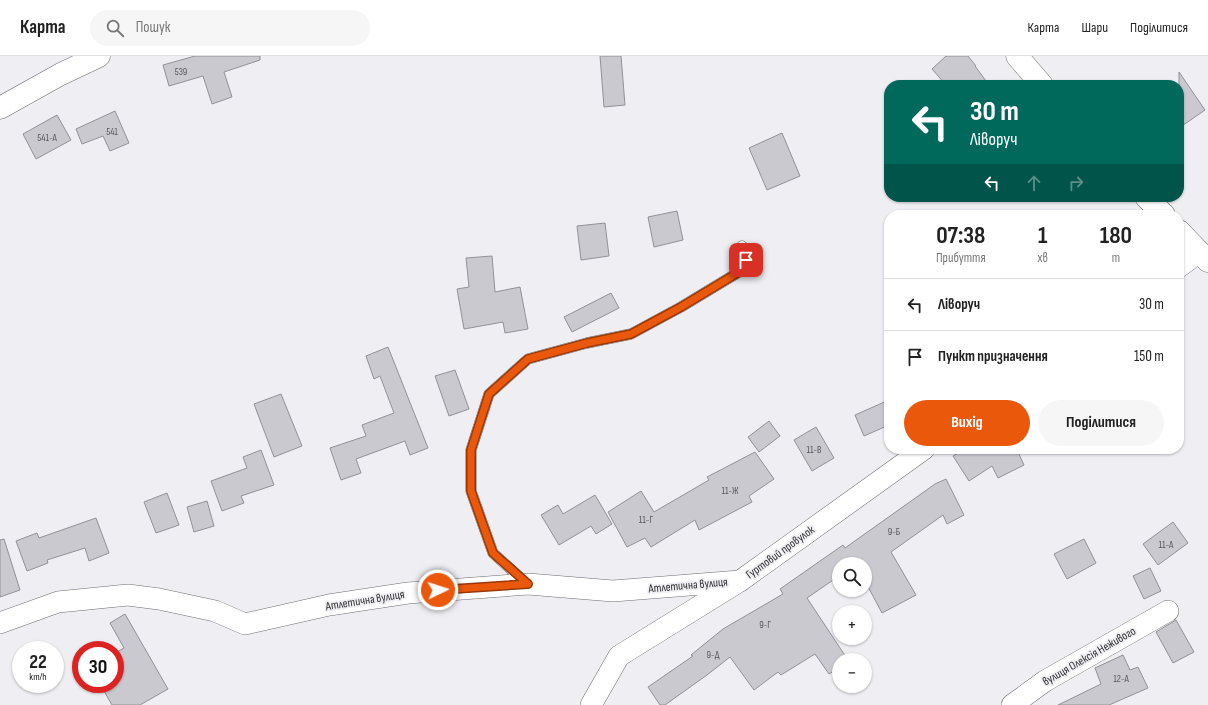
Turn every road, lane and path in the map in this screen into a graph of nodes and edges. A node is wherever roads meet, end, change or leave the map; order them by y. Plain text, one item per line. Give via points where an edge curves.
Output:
1 (99, 56) edge
2 (1017, 56) edge
3 (1038, 80) edge
4 (0, 108) edge
5 (1151, 202) edge
6 (1159, 210) edge
7 (1184, 236) edge
8 (742, 246) dead end
9 (1204, 257) edge
10 (1184, 265) edge
11 (917, 454) edge
12 (740, 581) junction
13 (528, 584) junction
14 (1168, 611) dead end
15 (0, 623) edge
16 (591, 705) edge
17 (1012, 705) edge

1 - 4 street
2 - 3 street
5 - 6 street
7 - 9 street
8 - 13 lane via 746,260 739,272 681,307 631,334 528,359 489,394 471,450 471,491 493,553
9 - 10 street
11 - 12 street, Гуртовий провулок
12 - 13 street, Атлетична вулиця via 613,591
12 - 16 street, Гуртовий провулок via 619,656
13 - 15 street, Атлетична вулиця via 408,593 245,624 214,611 159,598 128,595 58,602
14 - 17 street, вулиця Олексія Неживого via 1045,680

